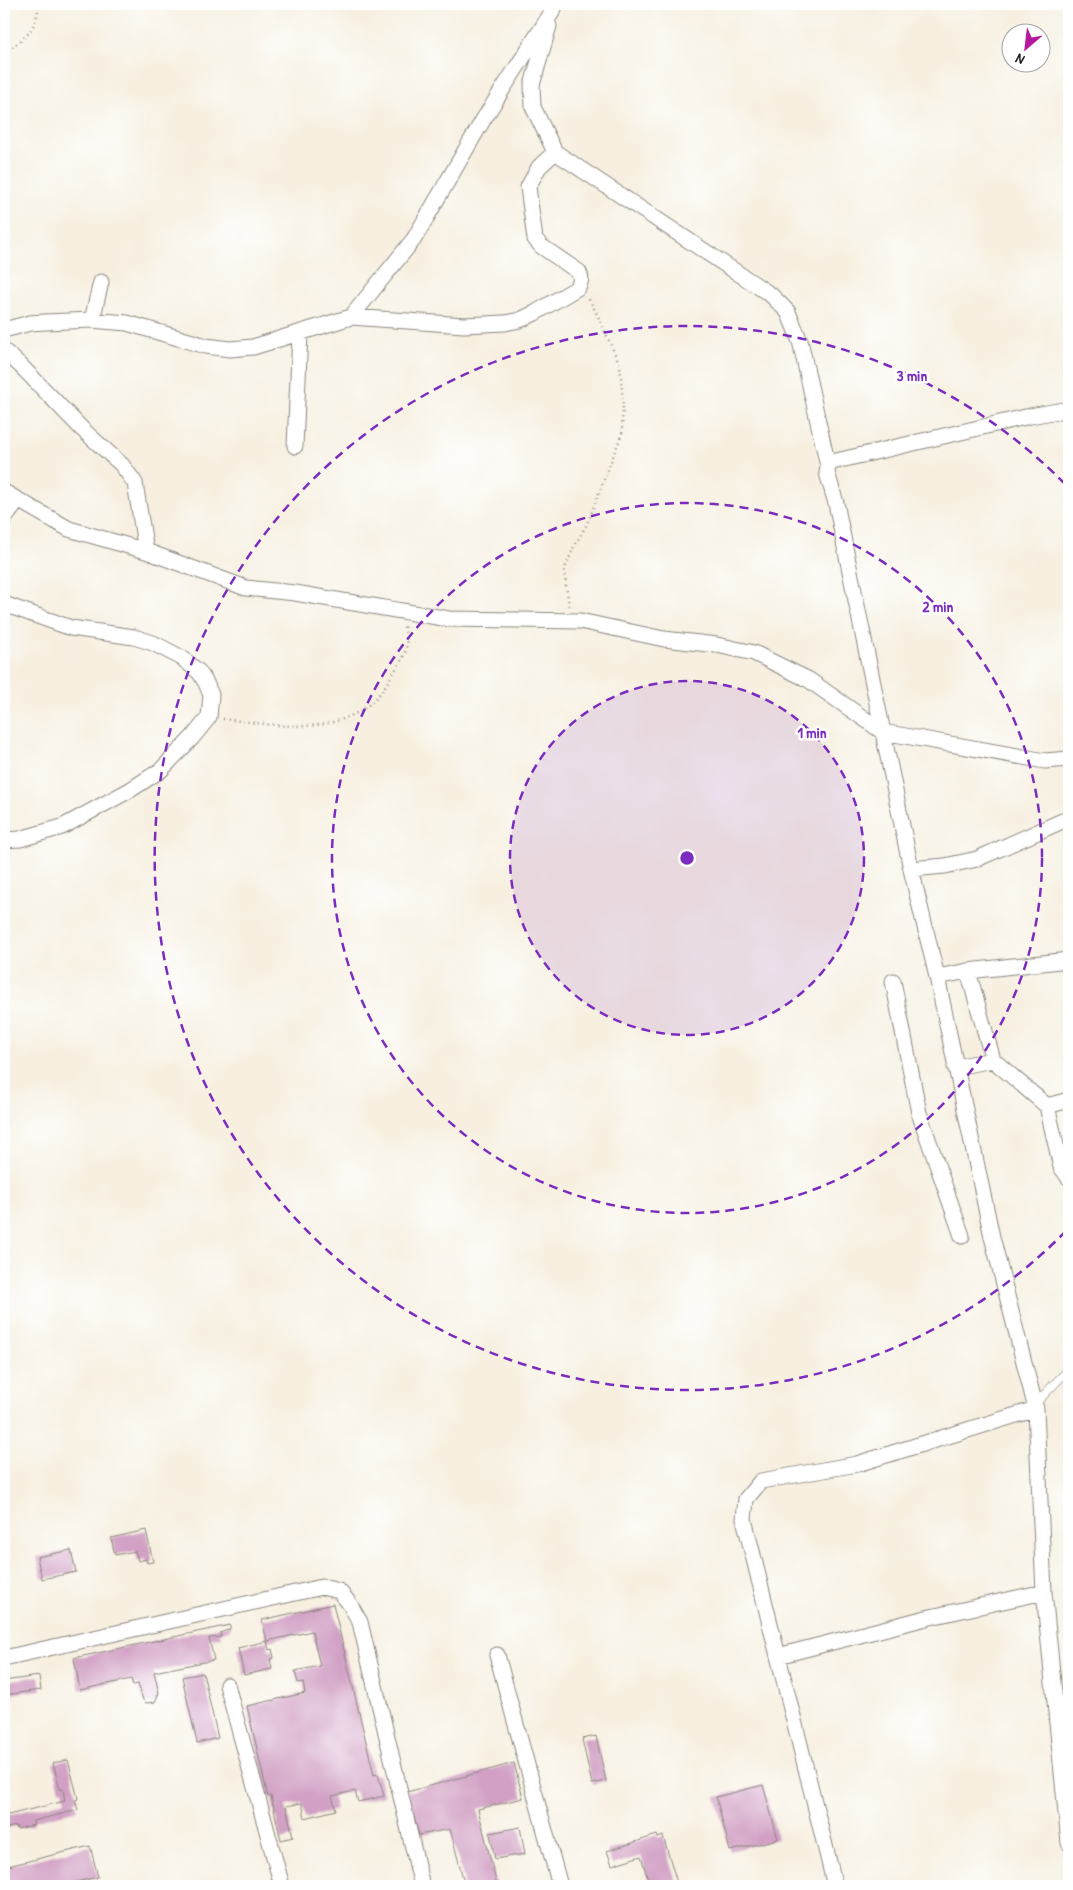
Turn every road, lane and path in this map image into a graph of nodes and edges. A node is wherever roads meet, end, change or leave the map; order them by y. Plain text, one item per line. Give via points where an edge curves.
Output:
1 (39, 4) edge
2 (555, 6) edge
3 (4, 53) edge
4 (555, 152) junction
5 (101, 282) dead end
6 (580, 284) junction
7 (351, 317) junction
8 (92, 320) junction
9 (4, 330) edge
10 (300, 333) junction
11 (4, 351) edge
12 (1069, 409) edge
13 (295, 446) dead end
14 (828, 466) junction
15 (4, 492) edge
16 (18, 501) junction
17 (4, 519) edge
18 (146, 551) junction
19 (4, 604) edge
20 (400, 612) junction
21 (580, 621) junction
22 (209, 717) junction
23 (883, 732) junction
24 (1069, 760) edge
25 (1069, 818) edge
26 (4, 840) edge
27 (910, 869) junction
28 (1069, 960) edge
29 (968, 971) junction
30 (937, 977) junction
31 (893, 981) dead end
32 (993, 1060) junction
33 (955, 1067) junction
34 (1069, 1100) edge
35 (1047, 1106) junction
36 (1069, 1178) edge
37 (962, 1236) dead end
38 (1069, 1369) edge
39 (1036, 1407) junction
40 (1044, 1592) junction
41 (497, 1655) dead end
42 (778, 1656) junction
43 (4, 1658) edge
44 (227, 1685) dead end
45 (1069, 1843) edge
46 (282, 1886) edge
47 (422, 1886) edge
48 (560, 1886) edge
49 (835, 1886) edge

1 - 3 path via 36,23 29,34
2 - 4 street via 532,85 533,107
2 - 7 street via 482,120 414,239
4 - 6 street via 539,167 528,188 535,239 540,246 579,272
4 - 14 street via 771,294 788,312 800,341
5 - 8 street
6 - 7 street via 535,313 505,323 464,325
6 - 21 path via 620,365 623,402 622,433 587,524 564,571 568,603
7 - 10 street
8 - 9 street via 30,323
8 - 10 street via 127,323 206,346 230,349 253,347
10 - 13 street
11 - 18 street via 122,465 135,484
12 - 14 street via 832,462
14 - 23 street
15 - 16 street
16 - 17 street
16 - 18 street via 70,529
18 - 20 street via 246,588 295,593
19 - 22 street via 71,628 134,636 182,658 199,672 206,683 211,695
20 - 21 street via 449,620
20 - 22 path via 407,640 404,656 382,690 354,714 328,724 304,727
21 - 23 street via 664,639 754,653 809,680
22 - 26 street via 162,770 130,790 62,827 20,839
23 - 24 street via 1045,760
23 - 27 street
25 - 27 street via 977,859
27 - 30 street
28 - 29 street
29 - 30 street
29 - 32 street
30 - 33 street
31 - 37 street via 919,1113
32 - 33 street
32 - 35 street
33 - 39 street via 992,1237
34 - 35 street
35 - 36 street via 1061,1167
38 - 39 lane
39 - 40 street
39 - 42 street via 857,1464 761,1481 746,1499 744,1519
40 - 42 street
40 - 45 street
41 - 48 street
42 - 49 street
43 - 47 street via 322,1587 338,1591 360,1622
44 - 46 street

